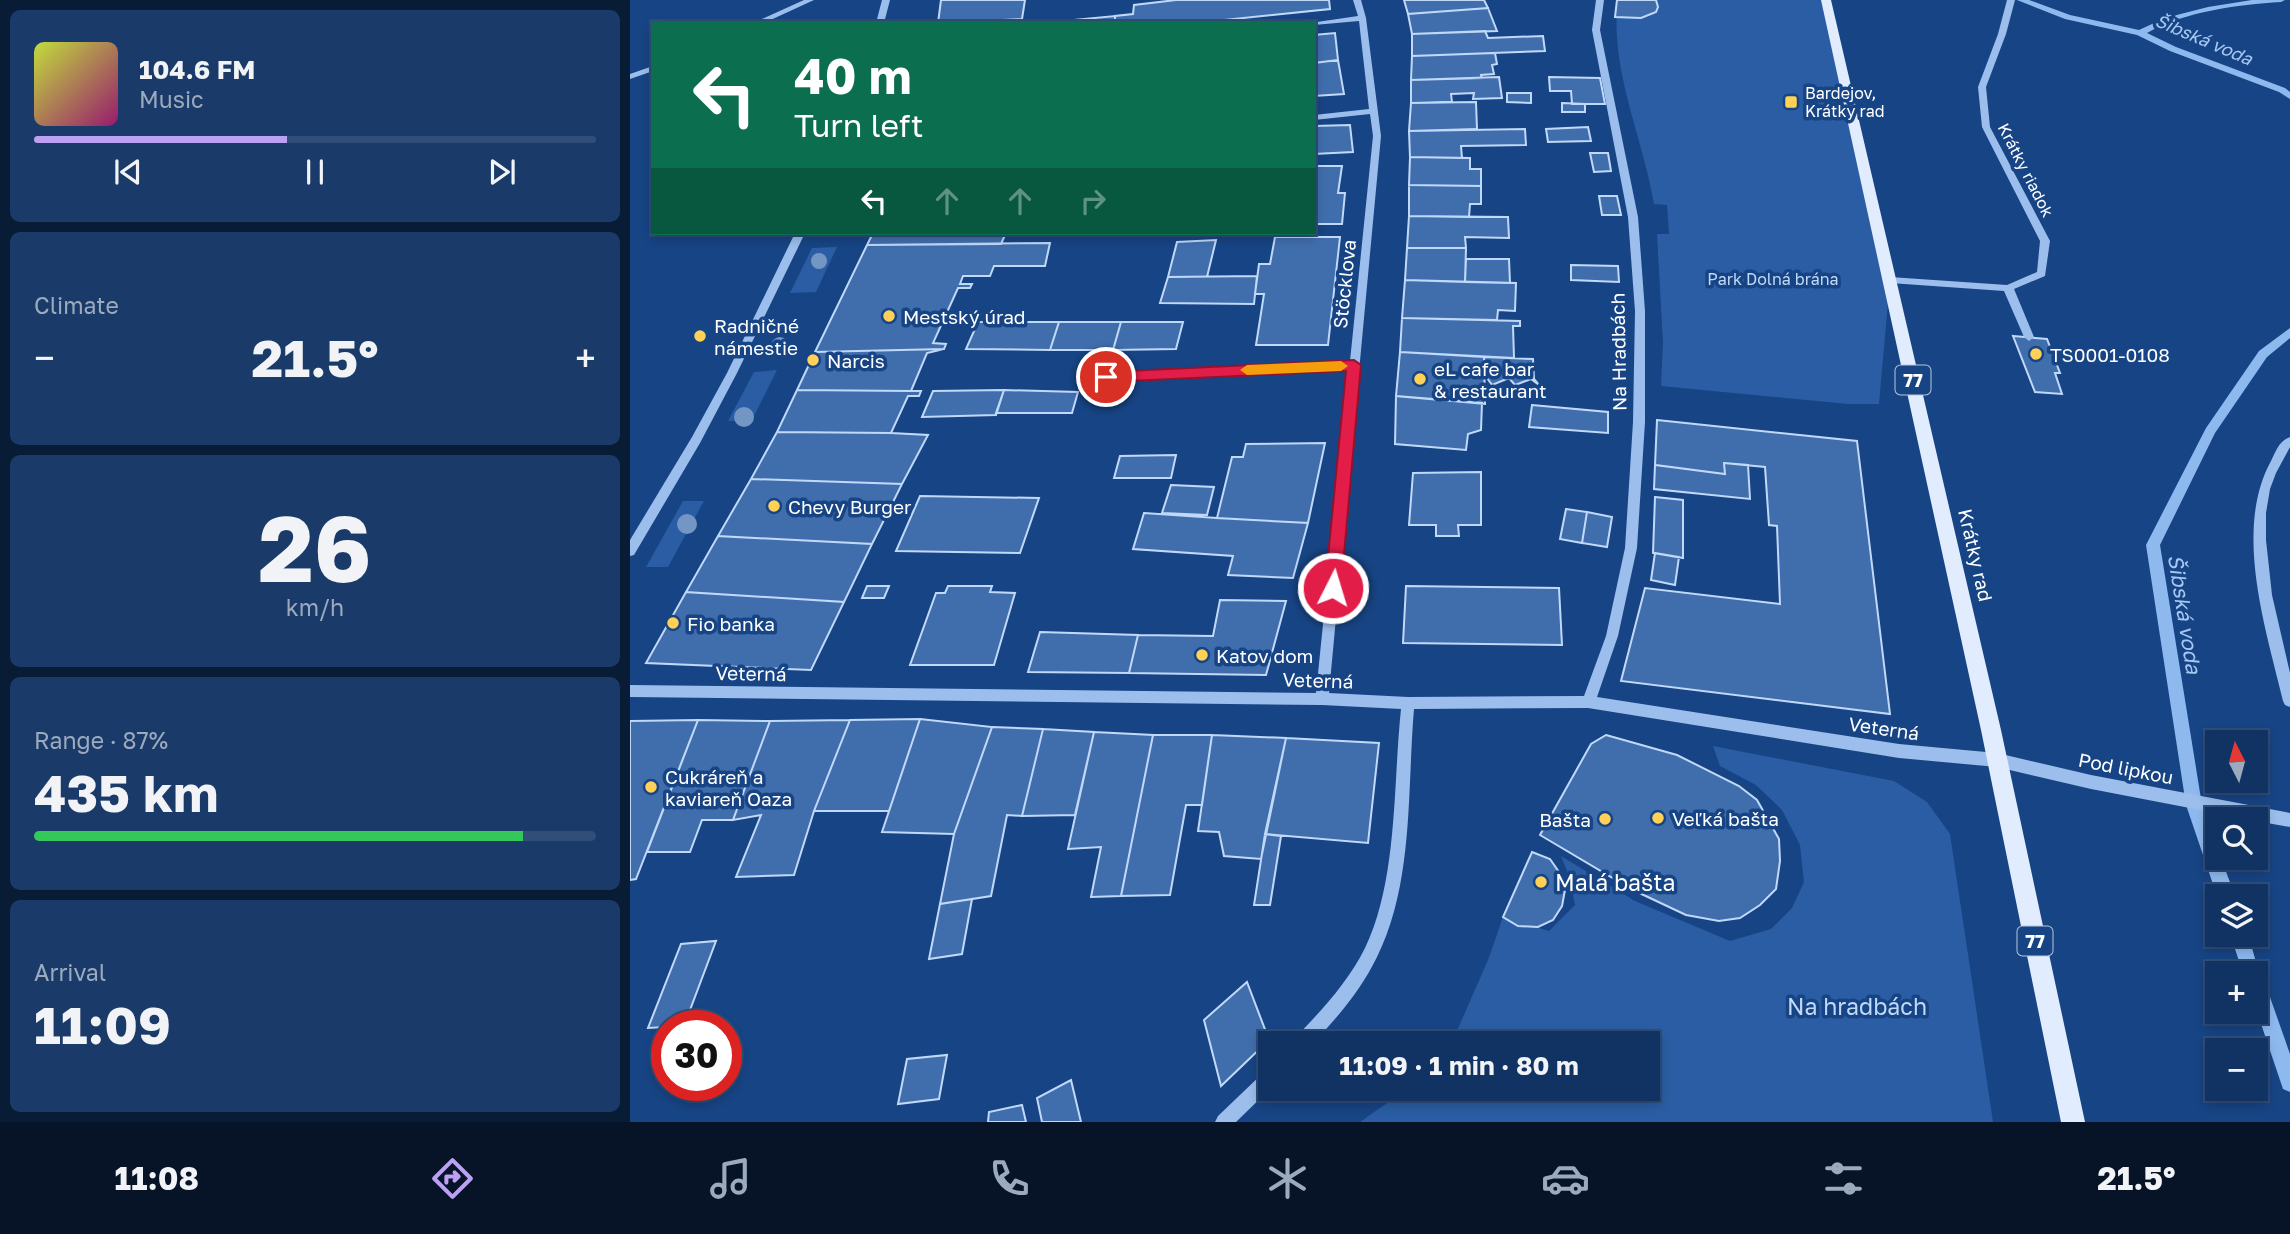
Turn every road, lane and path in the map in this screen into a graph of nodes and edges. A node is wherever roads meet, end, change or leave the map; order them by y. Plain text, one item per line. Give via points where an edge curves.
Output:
1 (810, 0) edge
2 (886, 0) edge
3 (1357, 0) edge
4 (1600, 0) edge
5 (1826, 0) edge
6 (2011, 0) edge
7 (1362, 18) junction
8 (762, 21) edge
9 (881, 21) edge
10 (1316, 23) edge
11 (651, 69) edge
12 (630, 77) edge
13 (1374, 111) junction
14 (1316, 118) edge
15 (799, 235) edge
16 (1890, 280) junction
17 (2008, 288) junction
18 (2029, 337) dead end
19 (1354, 365) junction
20 (1106, 377) dead end
21 (2290, 441) edge
22 (630, 551) edge
23 (632, 691) edge
24 (1322, 699) junction
25 (2290, 701) edge
26 (1588, 702) junction
27 (1408, 703) junction
28 (1997, 760) junction
29 (2091, 782) joint
30 (2290, 820) edge
31 (1312, 1031) edge
32 (1258, 1089) edge
33 (1224, 1122) edge
34 (2073, 1122) edge

1 - 8 street
2 - 9 street
3 - 7 street, Stöcklova
4 - 26 street, Na Hradbách via 1596,30 1633,217 1640,312 1639,422 1631,548 1612,635
5 - 16 main road, Krátky rad / 77
6 - 17 street, Krátky riadok via 1982,87 1986,127 2045,241 2042,274
7 - 10 street
7 - 13 street, Stöcklova
11 - 12 street
13 - 14 street
13 - 19 street, Stöcklova via 1377,136
15 - 22 street via 720,396
16 - 17 street, Krátky riadok
16 - 28 main road, Krátky rad / 77
17 - 18 street
19 - 20 street
19 - 24 street, Stöcklova
21 - 25 street via 2264,489 2260,533 2264,588
23 - 24 street, Veterná
24 - 27 street, Veterná
26 - 27 street, Veterná
26 - 28 street, Veterná via 1887,749
27 - 31 street via 1388,908 1355,982
28 - 29 street, Pod lipkou
28 - 34 main road, Krátky rad / 77
29 - 30 street, Pod lipkou
32 - 33 street

